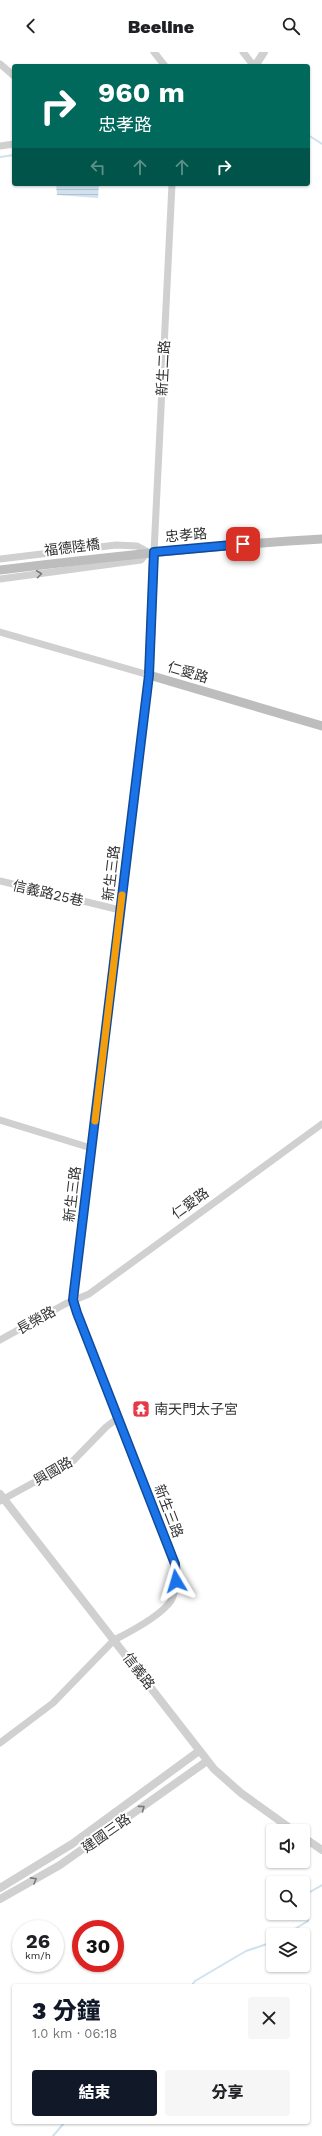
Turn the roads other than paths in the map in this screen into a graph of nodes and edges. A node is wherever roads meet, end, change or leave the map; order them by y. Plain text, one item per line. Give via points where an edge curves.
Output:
1 (154, 52) edge
2 (242, 52) edge
3 (258, 52) edge
4 (264, 52) edge
5 (0, 64) edge
6 (163, 64) edge
7 (252, 64) edge
8 (255, 64) edge
9 (255, 64) edge
10 (12, 74) edge
11 (12, 144) edge
12 (0, 146) edge
13 (172, 186) edge
14 (322, 539) edge
15 (151, 552) junction
16 (0, 559) edge
17 (0, 570) edge
18 (0, 579) edge
19 (0, 632) edge
20 (149, 675) junction
21 (322, 726) edge
22 (0, 881) edge
23 (120, 910) junction
24 (0, 1120) edge
25 (322, 1124) edge
26 (91, 1148) junction
27 (73, 1300) junction
28 (0, 1340) edge
29 (118, 1418) junction
30 (1, 1498) edge
31 (114, 1640) junction
32 (0, 1743) edge
33 (199, 1751) junction
34 (207, 1761) junction
35 (284, 1824) edge
36 (310, 1842) edge
37 (322, 1850) edge
38 (0, 1888) edge
39 (0, 1899) edge

1 - 6 street
2 - 7 street
3 - 8 street
4 - 9 street
5 - 10 street
11 - 12 street
13 - 15 street, 新生二路
14 - 15 main road, 忠孝路
15 - 16 street, 忠孝路 via 137,546 116,545
15 - 17 main road, 福德陸橋
18 -> 15 street, 忠孝路 via 141,560
15 - 20 main road, 新生三路
19 - 20 street, 仁愛路
20 - 21 main road, 仁愛路
20 - 23 street, 新生三路
22 - 23 street, 信義路25巷
23 - 26 street, 新生三路
24 - 26 street
25 - 27 street, 仁愛路 via 88,1294
26 - 27 street, 新生三路
27 - 28 street, 長榮路
27 - 29 street, 新生三路
29 - 30 street, 興國路 via 73,1461
29 - 31 street, 新生三路 via 175,1564 176,1581 171,1600 166,1606
30 - 31 street, 信義路
31 - 32 street, 新生三路 via 53,1703
31 - 33 street, 信義路
33 - 34 street, 信義路
33 - 38 street, 建國三路 via 72,1844
34 - 35 street, 信義路 via 241,1793
39 -> 34 street, 建國三路 via 60,1865
36 - 37 street

